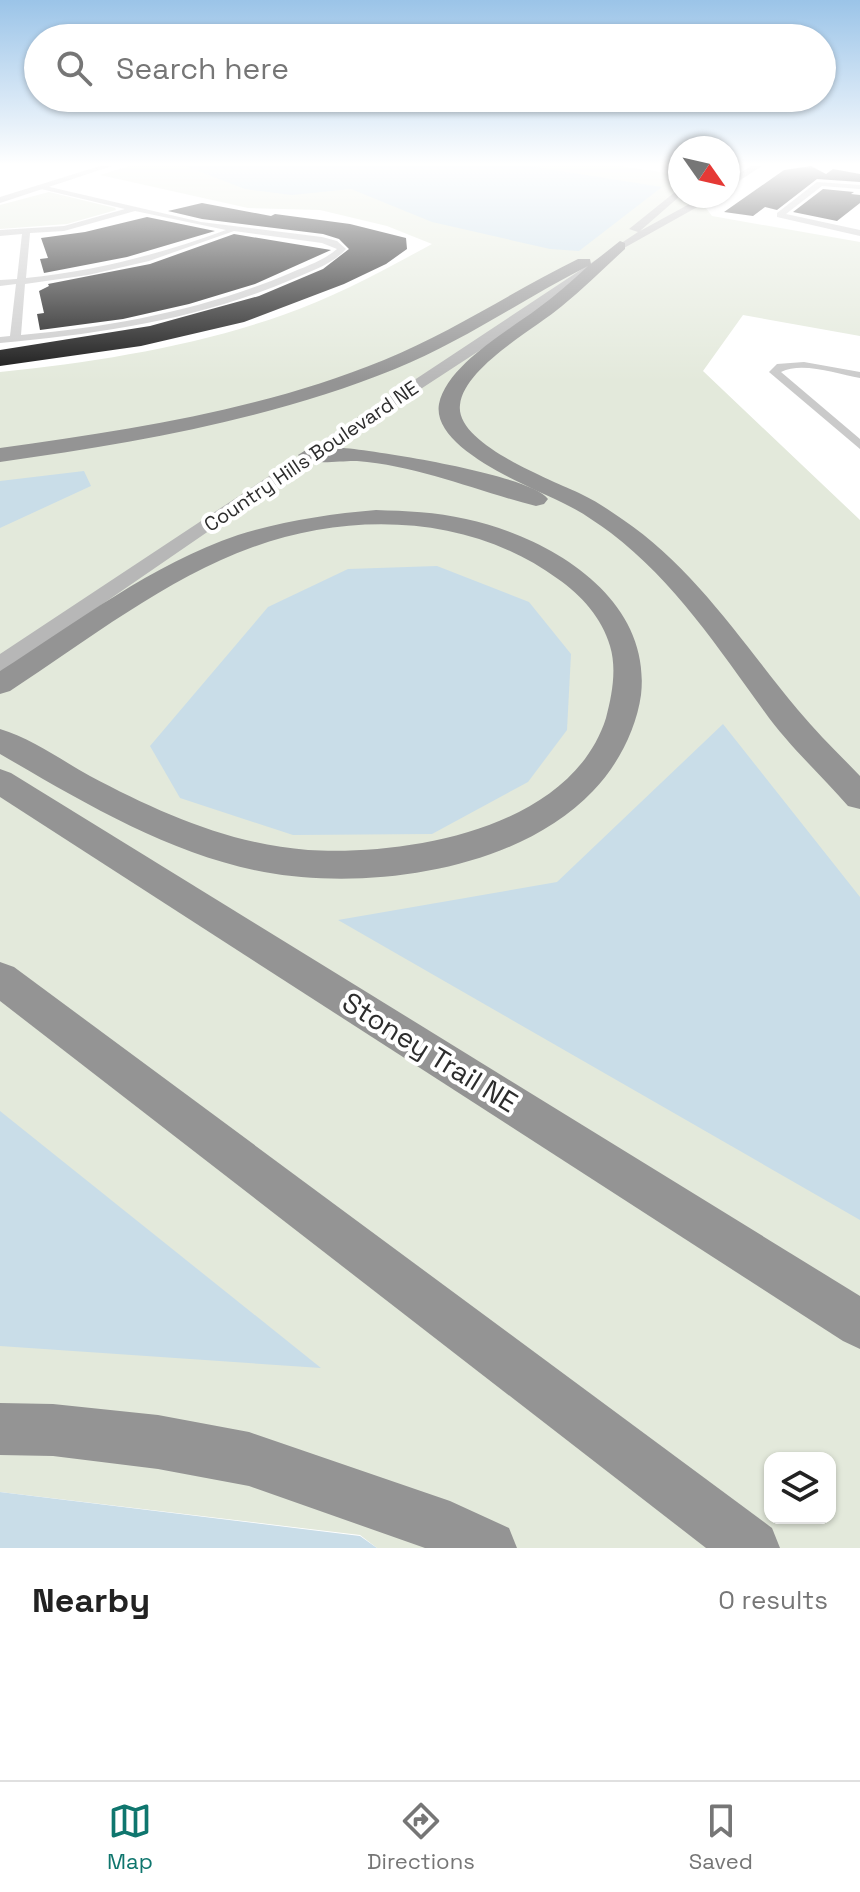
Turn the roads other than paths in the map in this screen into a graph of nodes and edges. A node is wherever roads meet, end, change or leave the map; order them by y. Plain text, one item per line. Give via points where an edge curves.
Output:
1 (25, 238) edge
2 (209, 238) edge
3 (306, 238) edge
4 (627, 238) edge
5 (634, 238) edge
6 (620, 246) junction
7 (21, 282) junction
8 (0, 283) edge
9 (15, 339) junction
10 (0, 340) edge
11 (860, 375) edge
12 (860, 445) edge
13 (0, 455) edge
14 (309, 455) junction
15 (40, 637) joint
16 (0, 661) edge
17 (0, 684) edge
18 (788, 719) junction
19 (0, 740) edge
20 (0, 781) edge
21 (860, 797) edge
22 (0, 979) edge
23 (0, 1006) edge
24 (131, 1076) junction
25 (860, 1324) edge
26 (0, 1429) edge
27 (489, 1548) edge
28 (752, 1548) edge

1 - 7 street
2 - 7 street via 141,262
3 - 9 street via 342,249 285,278 207,304
4 - 6 main road, Country Hills Boulevard NE
5 - 6 main road, Country Hills Boulevard NE
6 - 13 highway via 441,342 319,389 161,429
6 - 14 main road, Country Hills Boulevard NE
6 - 18 highway via 465,376 450,399 449,419 477,449 590,508 654,556 696,600
7 - 8 street
7 - 9 street
9 - 10 street
11 - 12 street via 804,365 781,366 774,372
14 - 15 main road, Country Hills Boulevard NE
14 - 18 highway via 346,454 463,475 520,493 588,525 668,589
15 - 16 highway
17 - 19 highway via 165,580 244,542 319,522 382,517 462,524 505,538 568,572 594,595 613,623 626,655 627,690 619,727 599,765 566,799 520,827 477,844 402,862 341,865 223,848 100,796
18 - 21 highway
20 - 25 highway, Stoney Trail NE
22 - 24 highway
23 - 24 highway
24 - 28 highway
26 - 27 highway via 158,1442 249,1459 450,1529

